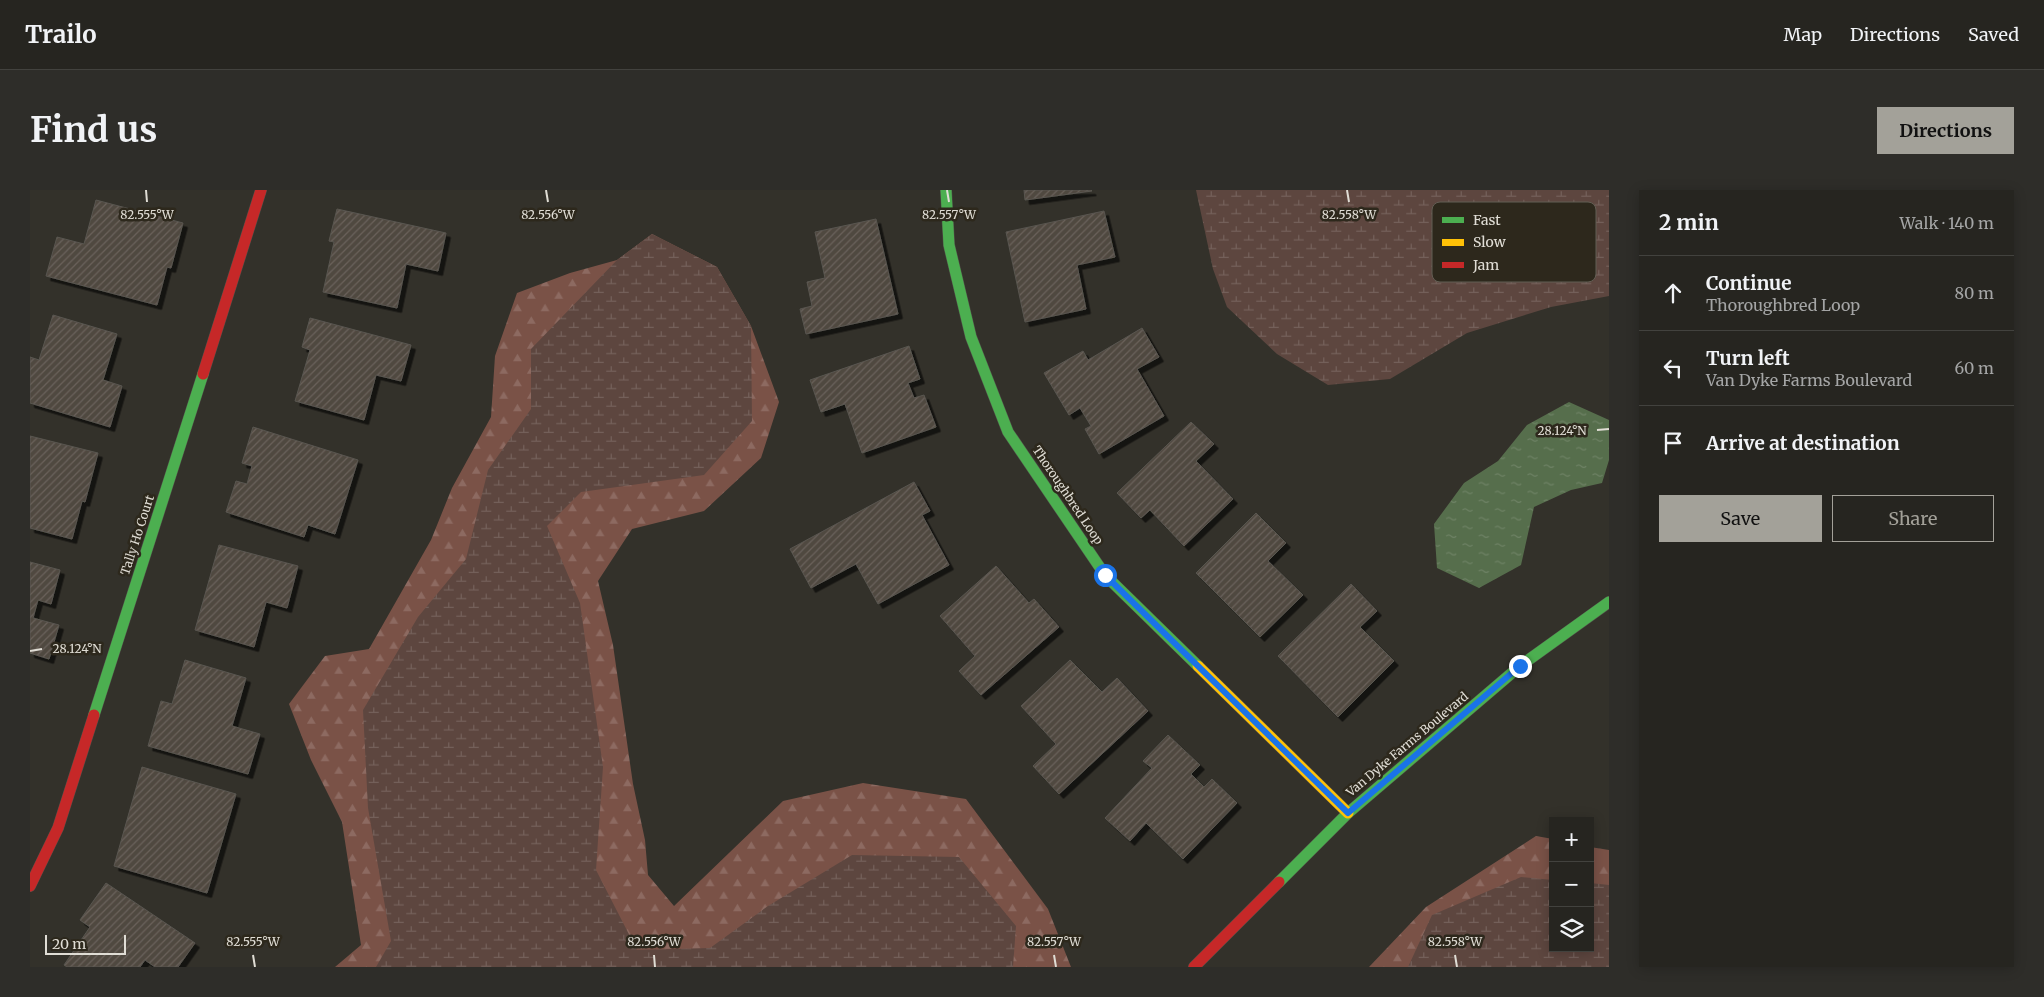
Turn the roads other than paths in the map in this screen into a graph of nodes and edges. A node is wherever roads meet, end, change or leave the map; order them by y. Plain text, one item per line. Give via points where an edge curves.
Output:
1 (262, 190) edge
2 (946, 190) edge
3 (1609, 602) edge
4 (1348, 813) junction
5 (30, 886) edge
6 (1194, 967) edge

1 - 5 street, Tally Ho Court via 58,828
2 - 4 street, Thoroughbred Loop via 949,245 971,337 1008,432 1105,575
3 - 4 street, Van Dyke Farms Boulevard via 1520,666
4 - 6 street, Van Dyke Farms Boulevard

